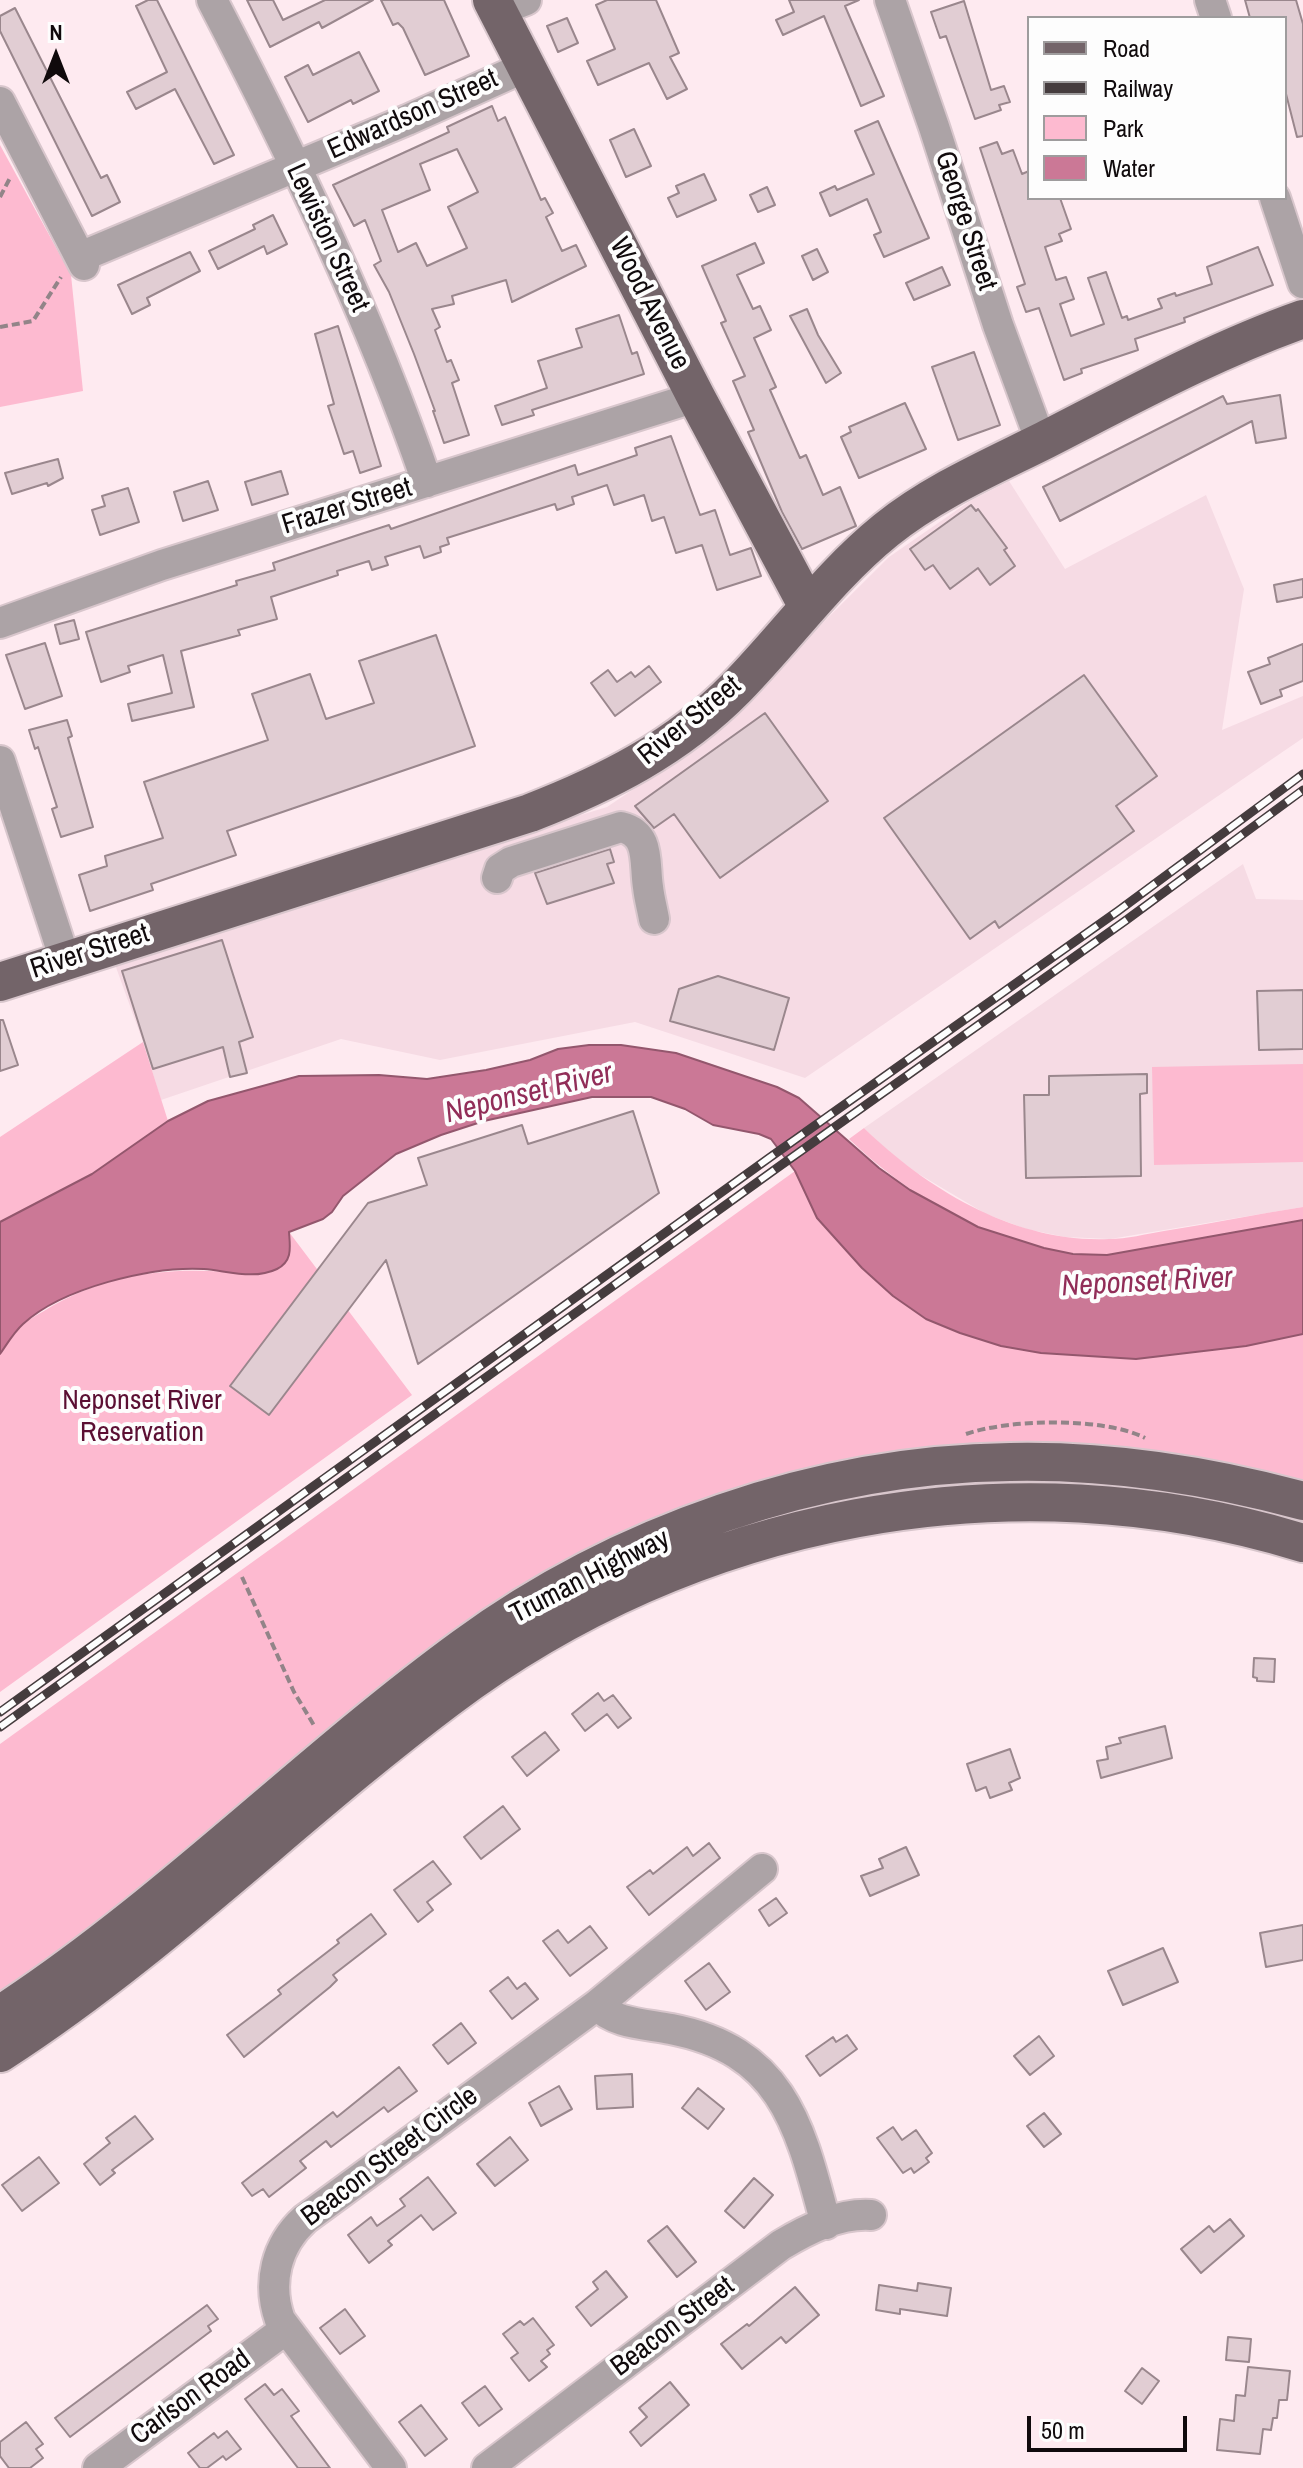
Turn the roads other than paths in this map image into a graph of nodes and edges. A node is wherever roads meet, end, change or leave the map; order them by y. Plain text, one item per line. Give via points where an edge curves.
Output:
1 (212, 0) edge
2 (890, 0) edge
3 (505, 4) edge
4 (525, 67) junction
5 (0, 102) edge
6 (294, 167) junction
7 (1276, 200) edge
8 (1303, 283) edge
9 (1303, 319) edge
10 (696, 397) junction
11 (1041, 442) junction
12 (427, 482) junction
13 (808, 607) junction
14 (0, 623) edge
15 (0, 761) edge
16 (497, 878) dead end
17 (654, 919) dead end
18 (65, 960) junction
19 (0, 982) edge
20 (1303, 1501) edge
21 (1303, 1543) edge
22 (288, 1808) junction
23 (762, 1869) dead end
24 (597, 2005) junction
25 (0, 2015) edge
26 (0, 2053) edge
27 (871, 2215) dead end
28 (826, 2224) junction
29 (286, 2329) junction
30 (98, 2468) edge
31 (391, 2468) edge
32 (487, 2468) edge

1 - 6 street, Lewiston Street
2 - 11 street, George Street
3 - 4 main road, Wood Avenue
4 - 6 street, Edwardson Street
4 - 10 main road, Wood Avenue
5 - 6 street, Edwardson Street via 82,261
6 - 12 street, Lewiston Street via 361,309
7 - 8 street
9 - 11 main road, River Street via 1196,363
10 - 12 street, Frazer Street
10 - 13 main road, Wood Avenue
11 - 13 main road, River Street via 904,517 853,559
12 - 14 street, Frazer Street via 162,565
13 - 18 main road, River Street via 708,715 607,781 530,813
15 - 18 street
16 - 17 street via 511,862 621,827 630,829 645,847
18 - 19 main road, River Street
20 - 22 main road, Truman Highway via 1170,1472 1011,1462 899,1471 781,1496 668,1535 555,1590 468,1644 334,1751
21 - 22 main road, Truman Highway via 1184,1515 1032,1501 913,1508 757,1541 646,1582 540,1637
22 - 25 main road, Truman Highway
22 - 26 main road, Truman Highway via 113,1974
23 - 24 street, Beacon Street Circle
24 - 28 street via 611,2016 719,2044 769,2079 806,2152
24 - 29 street, Beacon Street Circle via 295,2227 281,2249 274,2279 277,2309
27 - 28 street, Beacon Street
28 - 32 street, Beacon Street via 781,2245
29 - 30 street, Carlson Road
29 - 31 street, Beacon Street Circle

